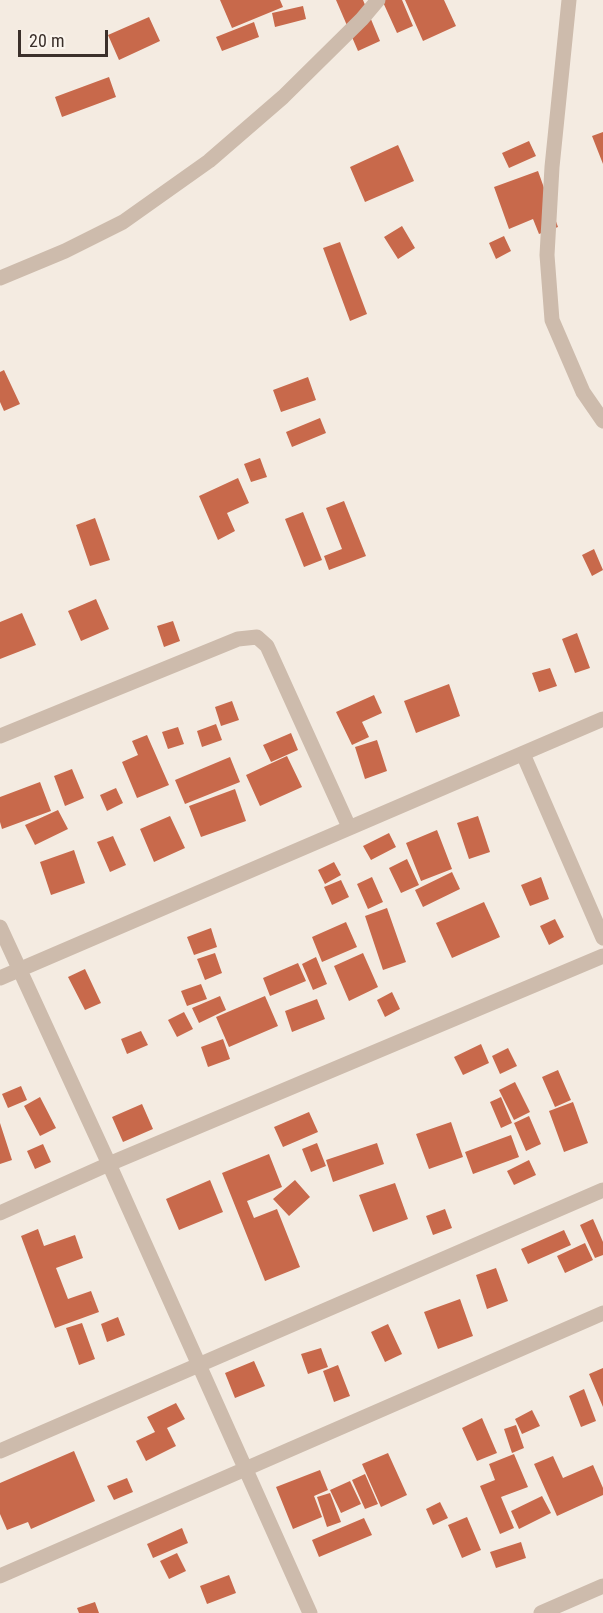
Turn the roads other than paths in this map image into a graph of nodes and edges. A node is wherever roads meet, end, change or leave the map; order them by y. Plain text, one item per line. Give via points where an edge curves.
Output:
1 (378, 0) edge
2 (569, 0) edge
3 (0, 278) edge
4 (603, 421) edge
5 (603, 719) edge
6 (0, 736) edge
7 (523, 754) junction
8 (349, 827) junction
9 (0, 927) edge
10 (603, 938) edge
11 (603, 956) edge
12 (21, 969) junction
13 (0, 978) edge
14 (109, 1164) junction
15 (603, 1190) edge
16 (0, 1213) edge
17 (603, 1313) edge
18 (198, 1364) junction
19 (0, 1451) edge
20 (245, 1468) junction
21 (0, 1576) edge
22 (603, 1586) edge
23 (310, 1613) edge
24 (541, 1613) edge

1 - 3 street via 282,98 209,161 123,222
2 - 4 street via 547,255 552,320 583,392
5 - 7 street
6 - 8 street via 238,639 257,637 267,646
7 - 8 street
7 - 10 street
8 - 12 street
9 - 12 street
11 - 14 street
12 - 13 street
12 - 14 street
14 - 16 street
14 - 18 street
15 - 18 street
17 - 20 street
18 - 19 street
18 - 20 street
20 - 21 street
20 - 23 street
22 - 24 street

